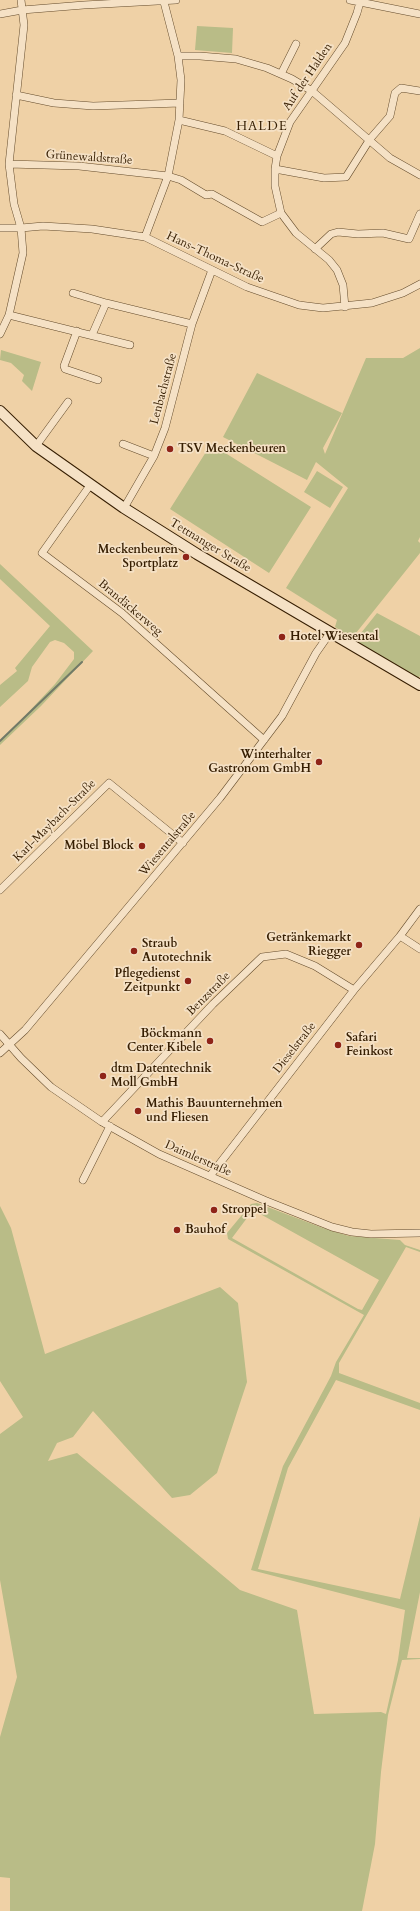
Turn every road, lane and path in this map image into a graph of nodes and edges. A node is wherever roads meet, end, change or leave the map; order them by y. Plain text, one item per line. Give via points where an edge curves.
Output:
1 (21, 0) edge
2 (176, 0) edge
3 (350, 0) edge
4 (163, 1) edge
5 (360, 2) junction
6 (22, 10) junction
7 (0, 14) edge
8 (420, 14) edge
9 (296, 44) dead end
10 (178, 56) junction
11 (281, 74) junction
12 (312, 91) junction
13 (420, 91) edge
14 (16, 95) junction
15 (180, 103) junction
16 (179, 120) junction
17 (370, 139) junction
18 (277, 156) junction
19 (9, 164) junction
20 (275, 170) junction
21 (420, 175) edge
22 (168, 176) junction
23 (281, 213) junction
24 (420, 214) edge
25 (0, 228) edge
26 (21, 228) junction
27 (145, 237) junction
28 (316, 250) junction
29 (212, 270) junction
30 (420, 284) edge
31 (73, 293) dead end
32 (106, 303) junction
33 (345, 307) junction
34 (9, 314) junction
35 (192, 324) junction
36 (78, 331) junction
37 (0, 334) edge
38 (92, 334) junction
39 (130, 345) dead end
40 (98, 380) dead end
41 (68, 402) dead end
42 (0, 411) edge
43 (123, 444) dead end
44 (36, 446) junction
45 (154, 456) junction
46 (91, 484) junction
47 (124, 508) junction
48 (330, 633) junction
49 (420, 685) edge
50 (264, 740) junction
51 (183, 843) junction
52 (0, 890) edge
53 (420, 909) edge
54 (400, 936) junction
55 (420, 949) edge
56 (354, 990) junction
57 (0, 1034) edge
58 (9, 1045) junction
59 (0, 1054) edge
60 (102, 1122) junction
61 (110, 1126) junction
62 (210, 1176) junction
63 (83, 1180) dead end
64 (420, 1233) edge

1 - 6 street
2 - 4 street
3 - 5 street
4 - 6 street
4 - 10 street
5 - 8 street
5 - 12 street, Auf der Halden via 345,43
6 - 7 street
6 - 14 street via 24,25
9 - 11 street
10 - 11 street via 236,59
10 - 15 street
11 - 12 street
12 - 17 street
12 - 18 street, Auf der Halden via 290,122
13 - 17 street via 401,88 395,94 390,116
14 - 15 street via 54,103 93,106
14 - 19 street
15 - 16 street
16 - 18 street via 225,131
16 - 22 street
17 - 20 street via 346,177 324,178
17 - 21 street via 390,158
18 - 20 street, Auf der Halden
19 - 22 street, Grünewaldstraße via 79,166
19 - 26 street via 14,204
20 - 23 street, Auf der Halden via 275,186
22 - 23 street, Grünewaldstraße via 181,180 206,195 212,194 262,222
22 - 27 street
23 - 28 street, Auf der Halden via 296,233
24 - 28 street via 410,239 382,233 338,232 331,234
25 - 26 street, Hans-Thoma-Straße
26 - 27 street, Hans-Thoma-Straße via 43,226 92,229
26 - 34 street via 23,253
27 - 29 street, Hans-Thoma-Straße
28 - 33 street, Auf der Halden via 337,270 343,285
29 - 33 street, Hans-Thoma-Straße via 247,288 299,305
29 - 35 street, Lenbachstraße
30 - 33 street, Hans-Thoma-Straße via 372,303
31 - 32 street
32 - 35 street
32 - 38 street
34 - 36 street
34 - 37 street
35 - 45 street, Lenbachstraße via 165,428
36 - 38 street
36 - 40 street via 65,369
38 - 39 street
41 - 44 street
42 - 44 main road, Tettnanger Straße
43 - 45 street
44 - 46 main road, Tettnanger Straße
45 - 47 street, Lenbachstraße
46 - 47 main road, Tettnanger Straße
46 - 50 street, Brandäckerweg via 42,553 122,614
47 - 48 main road, Tettnanger Straße
48 - 49 main road, Tettnanger Straße
48 - 50 street, Wiesentalstraße via 316,653 282,716
50 - 51 street, Wiesentalstraße
51 - 52 street, Karl-Maybach-Straße via 109,783
51 - 58 street, Wiesentalstraße via 29,1025
53 - 54 street, Dieselstraße
54 - 55 street
54 - 56 street, Dieselstraße
56 - 60 street, Benzstraße via 315,966 286,954 262,957 213,1004
56 - 62 street, Dieselstraße
57 - 58 street, Daimlerstraße
58 - 59 street, Wiesentalstraße
58 - 60 street, Daimlerstraße via 51,1087
60 - 61 street, Daimlerstraße
61 - 62 street, Daimlerstraße via 159,1154
61 - 63 street
62 - 64 street, Daimlerstraße via 332,1227 371,1234

